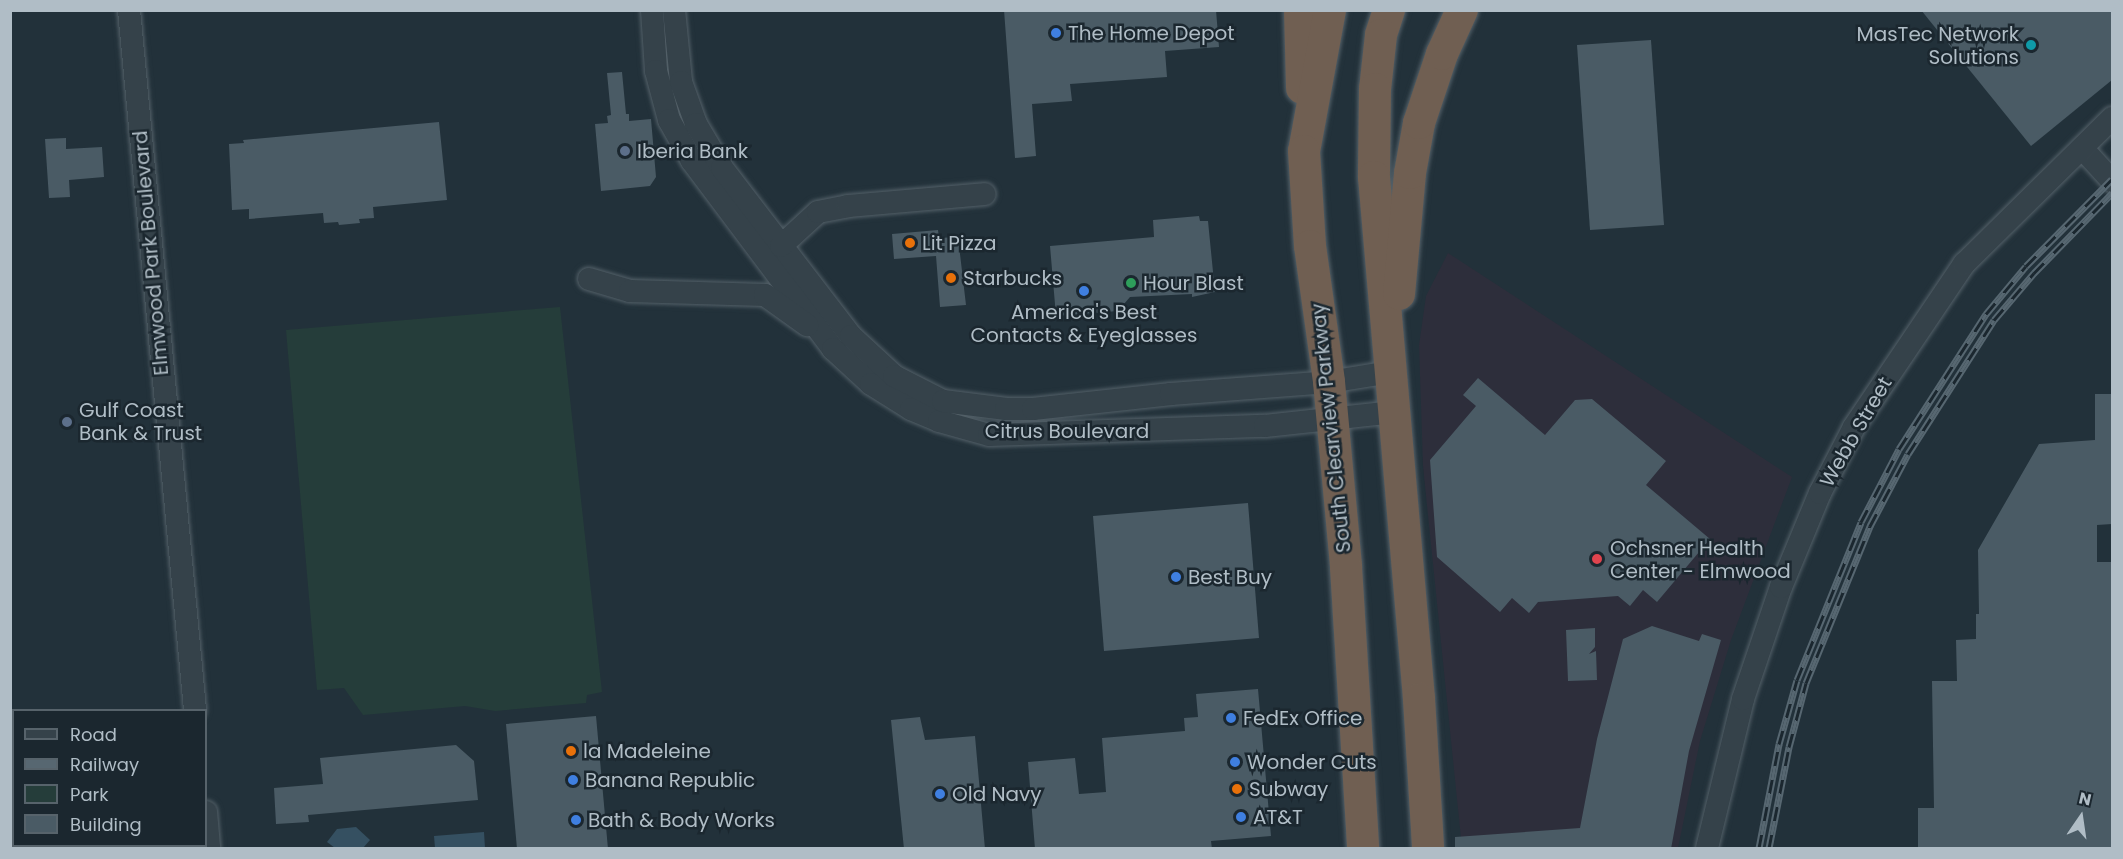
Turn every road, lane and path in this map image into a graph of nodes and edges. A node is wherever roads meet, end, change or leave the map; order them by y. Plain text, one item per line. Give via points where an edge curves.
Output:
1 (129, 10) edge
2 (652, 10) edge
3 (674, 10) edge
4 (1300, 10) edge
5 (1330, 10) edge
6 (1389, 10) edge
7 (1462, 10) edge
8 (2112, 118) edge
9 (2082, 147) junction
10 (1304, 151) junction
11 (2112, 181) edge
12 (984, 194) dead end
13 (781, 246) junction
14 (589, 279) dead end
15 (825, 338) junction
16 (1391, 372) junction
17 (1329, 382) junction
18 (1394, 412) junction
19 (1332, 418) junction
20 (195, 709) edge
21 (1360, 811) junction
22 (207, 824) edge
23 (209, 849) edge
24 (1363, 849) edge
25 (1382, 849) edge
26 (1428, 849) edge
27 (1707, 849) edge

1 - 20 street, Elmwood Park Boulevard
2 - 15 street, Citrus Boulevard via 656,70 669,120 717,196
3 - 13 street, Citrus Boulevard via 681,82 696,124 722,168
4 - 10 highway
5 - 10 highway, South Clearview Parkway
6 - 16 highway via 1375,89 1374,177
7 - 16 highway via 1442,54 1419,123 1410,173
8 - 9 street, Webb Street
9 - 11 street
9 - 27 street, Webb Street via 1964,264 1854,427 1820,493 1782,587 1743,699
10 - 17 highway, South Clearview Parkway via 1310,246
12 - 13 street via 818,212
13 - 17 street, Citrus Boulevard via 851,336 894,376 943,401 1033,409
14 - 15 street via 630,291 765,295
15 - 19 street, Citrus Boulevard via 871,384 911,409 988,435 1264,426
16 - 17 street, Citrus Boulevard
16 - 18 highway
17 - 19 highway, South Clearview Parkway
18 - 19 street, Citrus Boulevard
18 - 26 highway
19 - 21 highway, South Clearview Parkway via 1346,567
21 - 24 highway, South Clearview Parkway
21 - 25 highway
22 - 23 street

